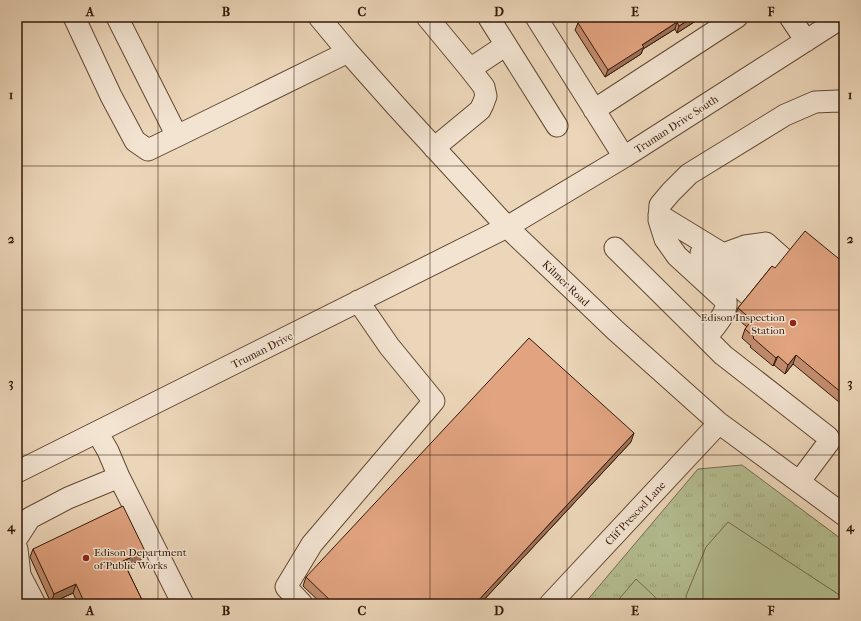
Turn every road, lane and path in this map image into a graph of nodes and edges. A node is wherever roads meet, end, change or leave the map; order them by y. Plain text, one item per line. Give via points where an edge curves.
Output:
1 (74, 17) edge
2 (118, 17) edge
3 (320, 17) edge
4 (427, 17) edge
5 (536, 17) edge
6 (737, 17) edge
7 (790, 17) edge
8 (843, 17) edge
9 (489, 18) dead end
10 (806, 41) junction
11 (506, 45) junction
12 (348, 52) junction
13 (470, 68) junction
14 (844, 102) edge
15 (594, 110) junction
16 (557, 126) dead end
17 (177, 136) junction
18 (434, 148) junction
19 (624, 157) junction
20 (659, 214) junction
21 (507, 227) junction
22 (745, 246) junction
23 (615, 248) dead end
24 (723, 254) junction
25 (768, 278) junction
26 (358, 302) junction
27 (706, 338) junction
28 (720, 423) junction
29 (96, 432) junction
30 (17, 472) edge
31 (119, 477) junction
32 (800, 482) junction
33 (844, 515) edge
34 (17, 538) edge
35 (17, 549) edge
36 (35, 604) edge
37 (183, 604) edge
38 (302, 604) edge
39 (550, 604) edge

1 - 17 street via 135,141 148,150
2 - 17 street
3 - 12 street, Kilmer Road
4 - 13 street
5 - 15 street
6 - 15 street
7 - 10 street
8 - 10 street, Truman Drive South
9 - 11 street
10 - 19 street, Truman Drive South
11 - 13 street
11 - 16 street
12 - 17 street
12 - 18 street, Kilmer Road
13 - 18 street via 484,87 486,96 483,104 480,110
14 - 20 street via 815,102 785,115 689,174 660,206
15 - 19 street
18 - 21 street, Kilmer Road
19 - 21 street, Truman Drive South
20 - 24 street
20 - 25 street
20 - 27 street via 665,238 677,256 726,301 727,307 723,315
21 - 26 street, Truman Drive
21 - 28 street, Kilmer Road via 615,330
22 - 24 street
22 - 25 street
22 - 25 street via 766,243
23 - 27 street
24 - 25 street
26 - 29 street, Truman Drive
26 - 38 street via 389,346 434,401 312,544 286,586
27 - 32 street via 723,355 828,437 829,442
28 - 32 street, Kilmer Road
28 - 39 street, Clif Prescod Lane
29 - 30 street, Truman Drive
29 - 31 street via 108,451
31 - 34 street via 68,498 30,518
31 - 37 street
32 - 33 street, Kilmer Road
35 - 36 street via 20,575

